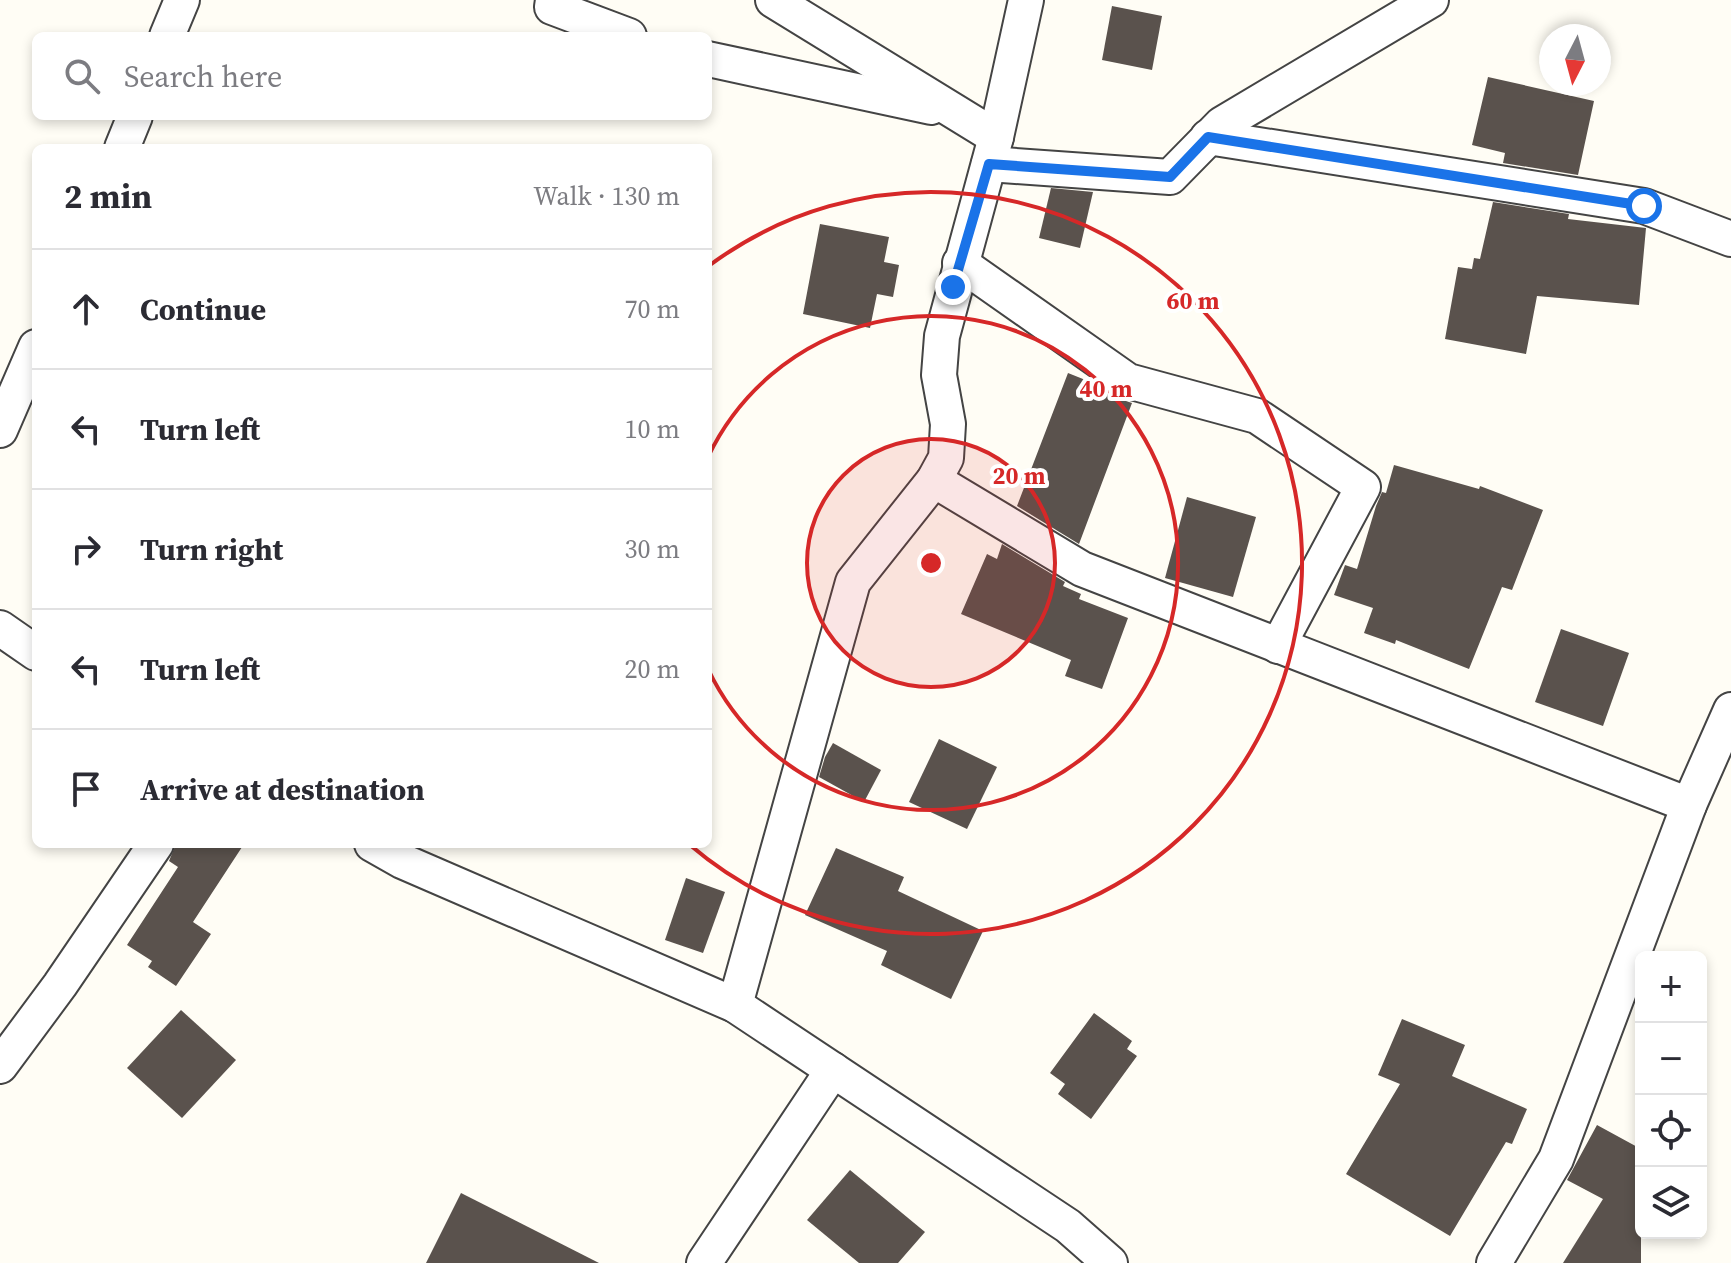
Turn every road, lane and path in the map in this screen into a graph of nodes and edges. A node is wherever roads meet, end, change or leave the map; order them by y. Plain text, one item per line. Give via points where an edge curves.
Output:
1 (182, 0) edge
2 (553, 0) edge
3 (773, 0) edge
4 (1026, 0) edge
5 (1431, 0) edge
6 (169, 32) edge
7 (618, 32) edge
8 (712, 60) edge
9 (955, 112) junction
10 (133, 120) edge
11 (1208, 137) junction
12 (124, 144) edge
13 (992, 151) junction
14 (1731, 239) edge
15 (960, 263) junction
16 (32, 356) edge
17 (0, 430) edge
18 (934, 480) junction
19 (0, 628) edge
20 (1278, 646) junction
21 (32, 650) edge
22 (1731, 710) edge
23 (1689, 805) junction
24 (153, 848) edge
25 (379, 848) edge
26 (735, 1005) junction
27 (0, 1066) edge
28 (833, 1070) junction
29 (704, 1263) edge
30 (1110, 1263) edge
31 (1494, 1263) edge

1 - 6 street
2 - 7 street via 552,7
3 - 9 street
4 - 13 street
5 - 11 street
8 - 9 street
9 - 13 street
10 - 12 street
11 - 13 street via 1170,177
11 - 14 street via 1644,206
13 - 15 street
15 - 18 street via 942,336 939,375 948,424 946,458
15 - 20 street via 1128,381 1257,416 1363,487
16 - 17 street
18 - 20 street via 1082,569
18 - 26 street via 853,582
19 - 21 street
20 - 23 street
22 - 23 street
23 - 31 street via 1556,1159
24 - 27 street
25 - 26 street
26 - 28 street
28 - 29 street
28 - 30 street via 1068,1226

